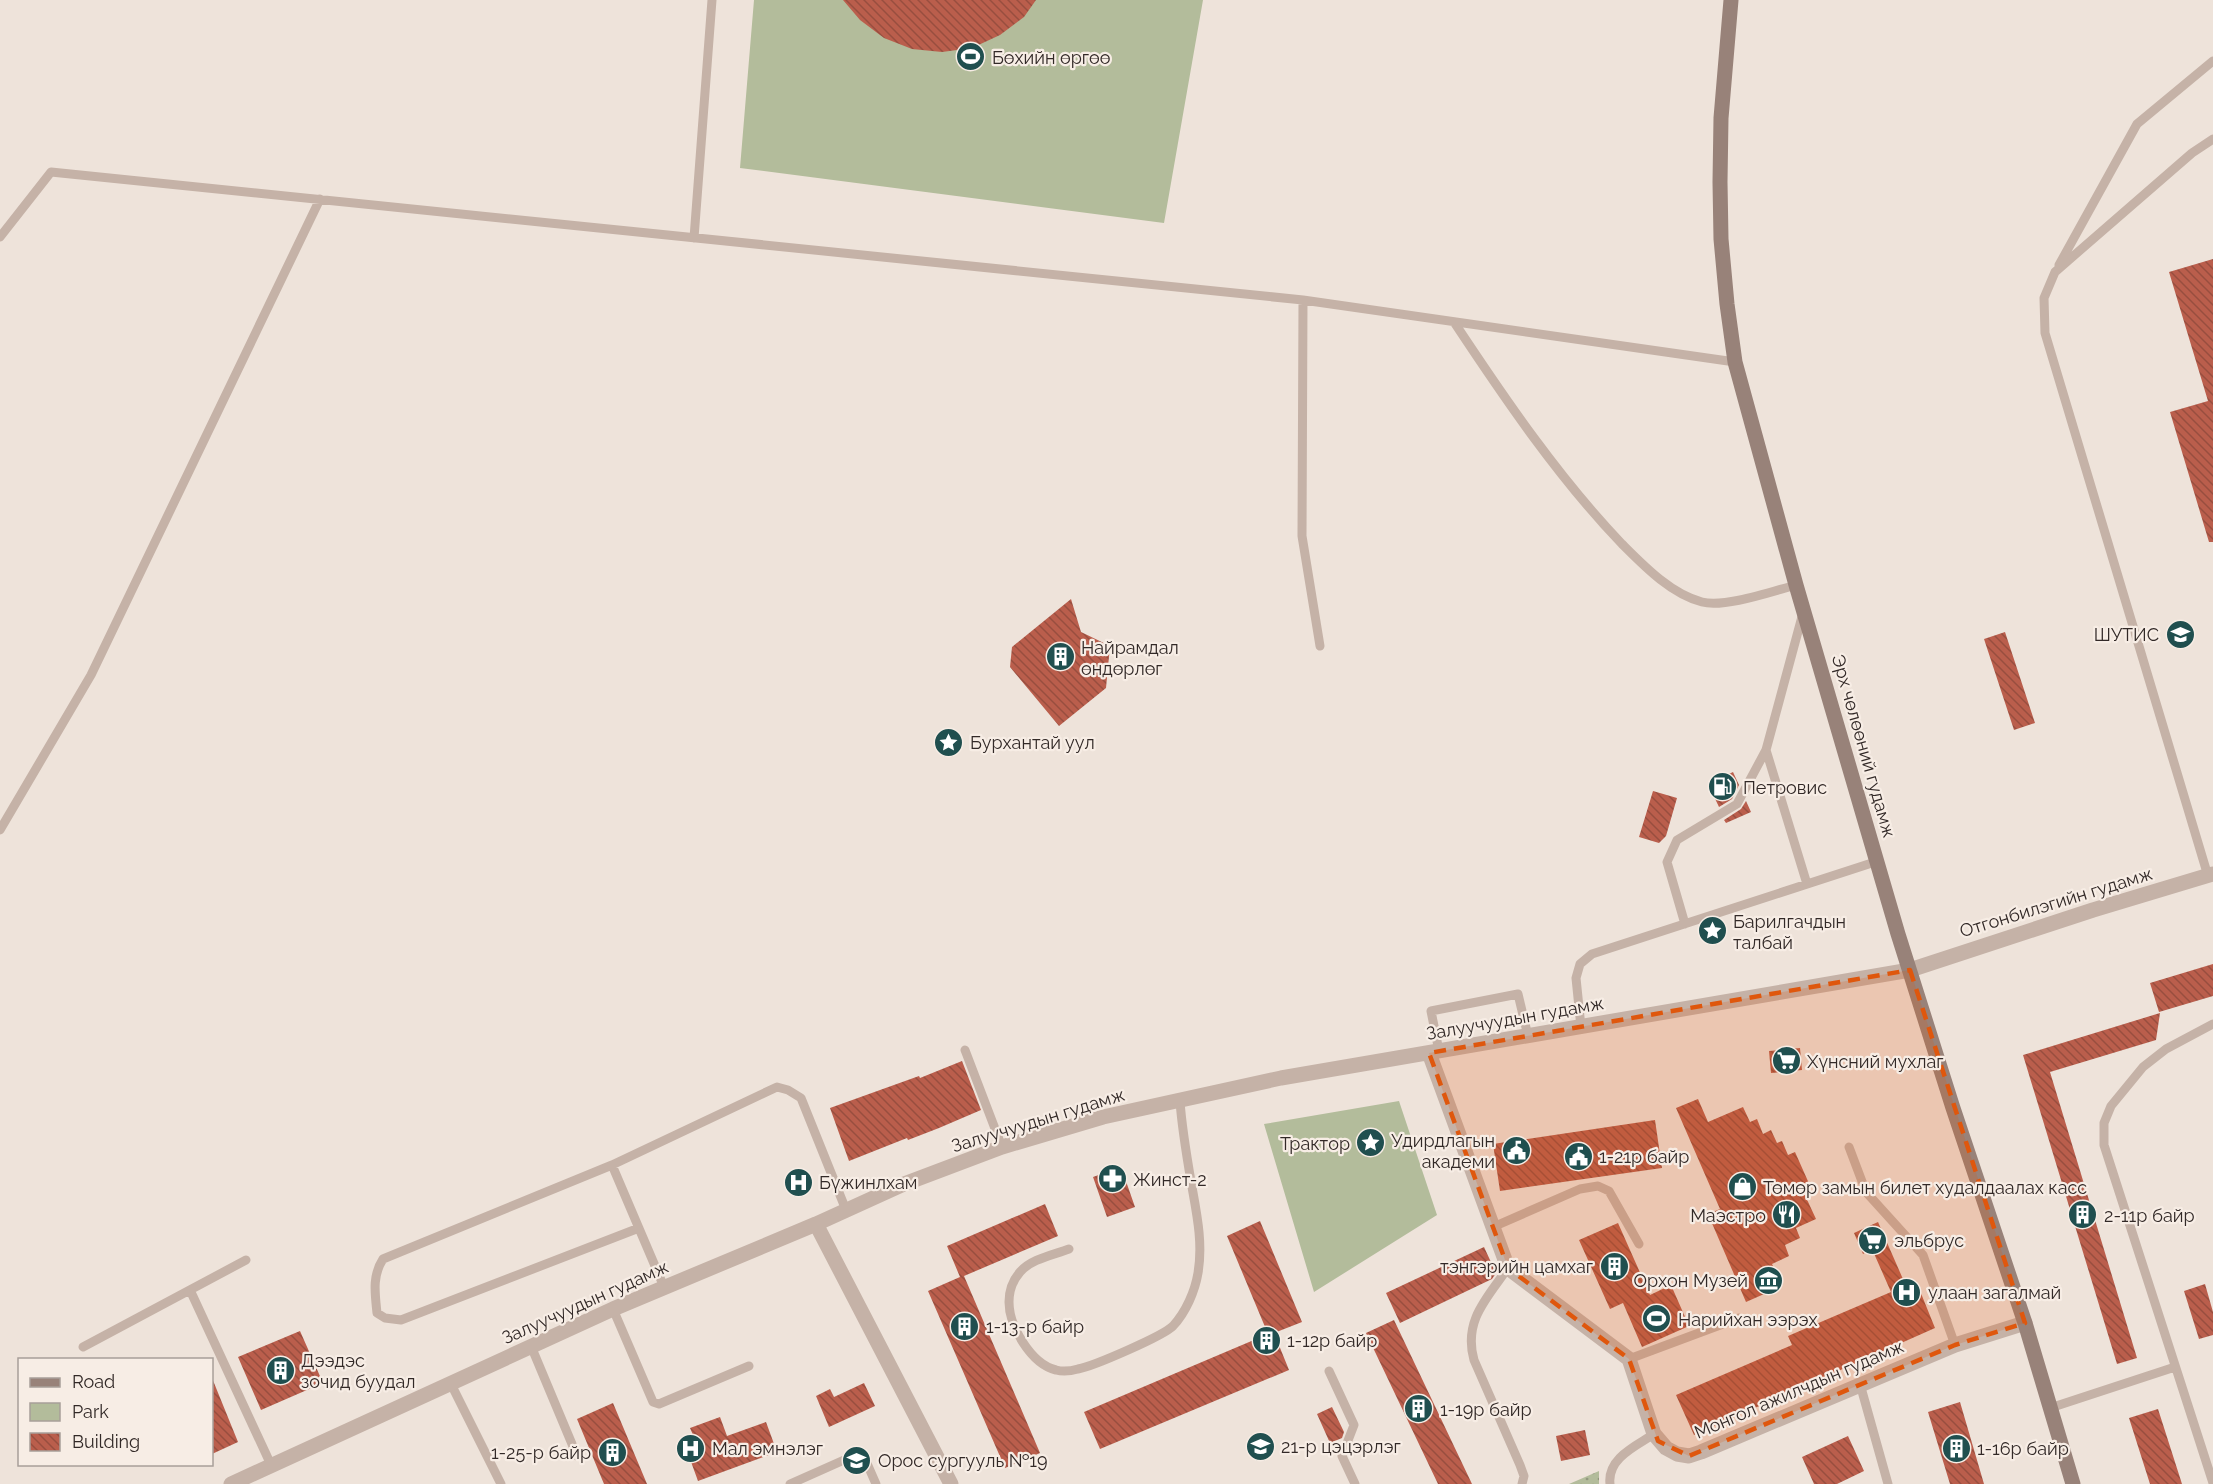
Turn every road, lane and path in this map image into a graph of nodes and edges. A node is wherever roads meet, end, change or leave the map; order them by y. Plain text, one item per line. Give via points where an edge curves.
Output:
1 (712, 0) edge
2 (1731, 0) edge
3 (2213, 61) edge
4 (2213, 139) edge
5 (320, 200) junction
6 (0, 237) edge
7 (694, 238) junction
8 (2055, 272) junction
9 (1303, 300) junction
10 (1454, 322) junction
11 (1736, 362) junction
12 (1796, 585) junction
13 (1804, 611) junction
14 (1320, 646) dead end
15 (1766, 750) junction
16 (0, 830) edge
17 (1878, 861) junction
18 (2210, 875) edge
19 (1807, 884) junction
20 (1685, 924) junction
21 (1911, 970) junction
22 (2213, 1024) edge
23 (1581, 1027) junction
24 (1528, 1036) junction
25 (965, 1050) dead end
26 (1434, 1052) junction
27 (1180, 1101) junction
28 (1002, 1147) junction
29 (1849, 1148) dead end
30 (612, 1165) junction
31 (846, 1210) junction
32 (816, 1224) junction
33 (1492, 1227) junction
34 (639, 1228) junction
35 (1639, 1244) dead end
36 (1069, 1249) dead end
37 (246, 1260) dead end
38 (1508, 1268) junction
39 (664, 1287) junction
40 (190, 1290) junction
41 (613, 1309) junction
42 (1739, 1318) dead end
43 (2025, 1323) junction
44 (531, 1346) junction
45 (1955, 1346) junction
46 (83, 1347) dead end
47 (1629, 1359) junction
48 (749, 1366) dead end
49 (2175, 1367) junction
50 (1329, 1371) dead end
51 (452, 1384) junction
52 (1860, 1384) junction
53 (2050, 1408) junction
54 (1654, 1434) junction
55 (577, 1456) dead end
56 (272, 1467) junction
57 (2213, 1483) edge
58 (231, 1484) edge
59 (501, 1484) edge
60 (790, 1484) edge
61 (876, 1484) edge
62 (951, 1484) edge
63 (1355, 1484) edge
64 (1522, 1484) edge
65 (1610, 1484) edge
66 (1888, 1484) edge
67 (2073, 1484) edge

1 - 7 lane
2 - 11 main road, Эрх чөлөөний гудамж via 1720,182 1721,239
3 - 8 lane via 2137,124
4 - 8 lane
5 - 6 lane via 51,172
5 - 7 lane
5 - 16 lane via 91,675
7 - 9 lane
8 - 18 lane via 2044,298 2045,333
9 - 10 lane
9 - 14 lane via 1302,536
10 - 11 lane
10 - 12 lane via 1582,501 1644,566 1683,595 1704,603 1724,603
11 - 12 main road, Эрх чөлөөний гудамж
12 - 13 main road, Эрх чөлөөний гудамж
13 - 15 lane
13 - 17 main road, Эрх чөлөөний гудамж
15 - 19 lane
15 - 20 lane via 1737,804 1677,840 1667,862
17 - 19 lane
17 - 21 main road, Эрх чөлөөний гудамж
18 - 21 street, Отгонбилэгийн гудамж
19 - 20 lane
20 - 23 lane via 1592,954 1580,964 1576,978
21 - 23 street, Залуучуудын гудамж
21 - 43 main road, Эрх чөлөөний гудамж
22 - 49 lane via 2166,1049 2143,1067 2111,1106 2104,1123 2104,1145
23 - 24 street, Залуучуудын гудамж
24 - 26 street, Залуучуудын гудамж
24 - 26 lane via 1518,994 1431,1011
25 - 28 lane
26 - 27 street, Залуучуудын гудамж via 1281,1078
26 - 33 street
27 - 28 street, Залуучуудын гудамж via 1102,1117
27 - 36 lane via 1201,1250 1198,1274 1184,1311 1159,1336 1080,1369 1056,1370 1046,1366 1025,1344 1014,1324 1010,1292 1024,1268
28 - 31 street, Залуучуудын гудамж
29 - 45 lane via 1866,1192 1923,1255
30 - 31 lane via 777,1088 788,1090 801,1098
30 - 34 lane
30 - 34 lane via 383,1258 374,1286 377,1313 401,1320
31 - 32 street, Залуучуудын гудамж
32 - 39 street, Залуучуудын гудамж
32 - 62 street
33 - 35 lane via 1580,1189 1598,1186 1609,1191
33 - 38 street
34 - 39 lane
37 - 40 lane
38 - 47 street
38 - 64 lane via 1480,1307 1472,1326 1470,1346 1521,1465
39 - 41 street, Залуучуудын гудамж
40 - 46 lane
40 - 56 lane
41 - 44 street, Залуучуудын гудамж
41 - 48 lane via 653,1402 659,1404
42 - 47 lane
43 - 45 street, Монгол ажилчдын гудамж
43 - 53 main road, Эрх чөлөөний гудамж
44 - 51 street, Залуучуудын гудамж
44 - 55 lane
45 - 52 street, Монгол ажилчдын гудамж
47 - 54 street, Монгол ажилчдын гудамж
49 - 53 lane
49 - 57 lane
50 - 63 lane via 1354,1425 1342,1456
51 - 56 street, Залуучуудын гудамж
51 - 59 lane
52 - 54 street, Монгол ажилчдын гудамж via 1689,1456 1666,1449
52 - 66 lane
53 - 67 main road, Эрх чөлөөний гудамж
54 - 65 lane via 1618,1458 1611,1467
56 - 58 street, Залуучуудын гудамж
60 - 61 lane via 862,1452

